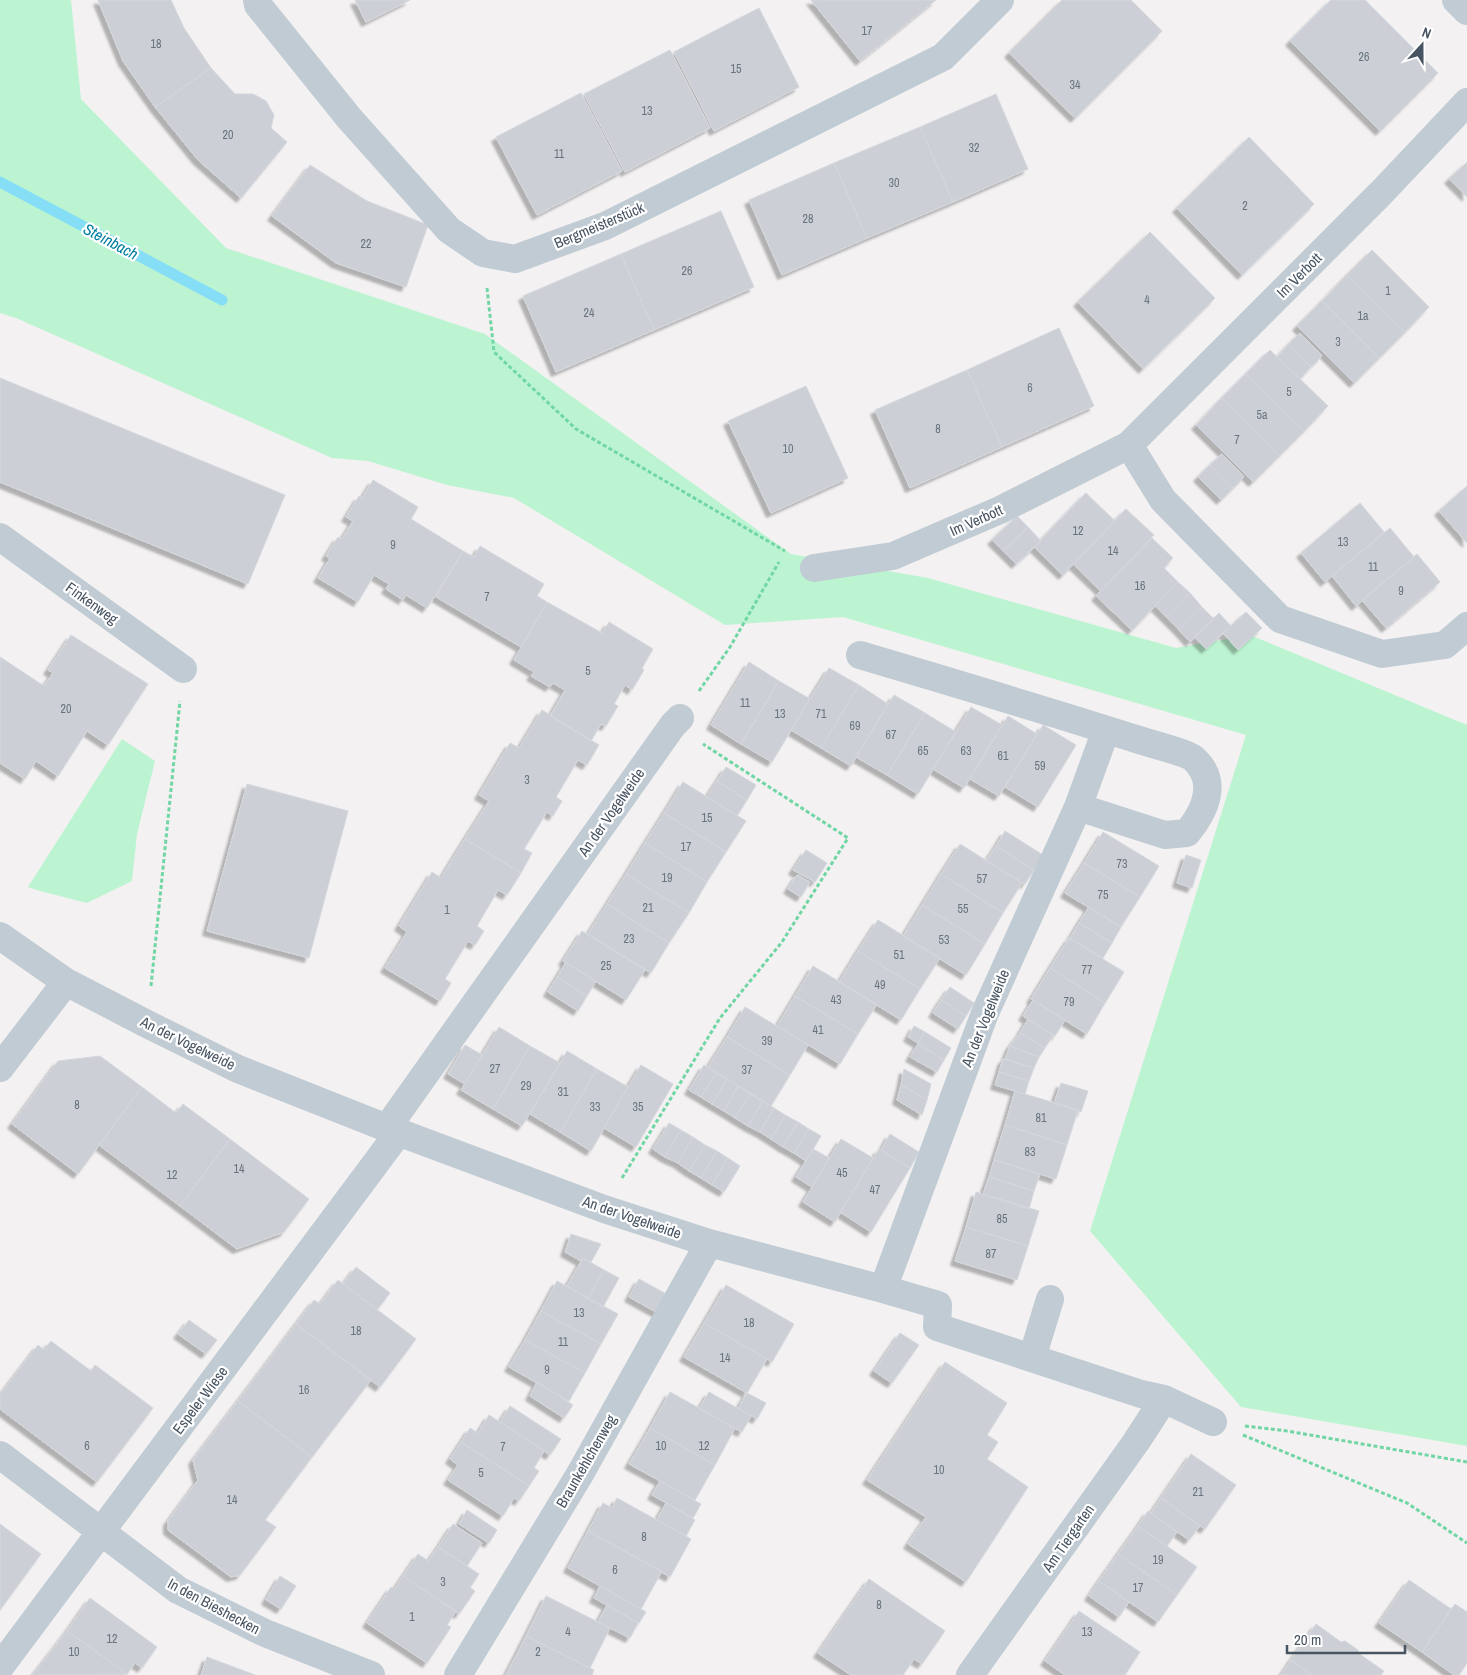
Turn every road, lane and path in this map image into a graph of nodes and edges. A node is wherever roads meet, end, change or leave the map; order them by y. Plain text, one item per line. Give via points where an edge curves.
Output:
1 (257, 0) edge
2 (1000, 0) edge
3 (1456, 0) edge
4 (1467, 11) edge
5 (1467, 102) edge
6 (482, 253) junction
7 (1129, 445) junction
8 (0, 538) edge
9 (814, 568) dead end
10 (1467, 626) edge
11 (860, 655) dead end
12 (183, 669) joint
13 (677, 721) junction
14 (1106, 730) junction
15 (1078, 807) junction
16 (0, 936) edge
17 (66, 982) junction
18 (147, 1024) junction
19 (0, 1068) edge
20 (393, 1130) junction
21 (604, 1209) junction
22 (709, 1243) junction
23 (883, 1289) junction
24 (1050, 1300) dead end
25 (1032, 1358) junction
26 (1153, 1397) junction
27 (1213, 1422) junction
28 (0, 1455) edge
29 (1467, 1462) edge
30 (102, 1532) junction
31 (1467, 1543) edge
32 (0, 1667) edge
33 (371, 1675) edge
34 (458, 1675) edge
35 (970, 1675) edge

1 - 6 street, Bergmeisterstück via 349,118 448,230
2 - 6 street, Bergmeisterstück via 943,57 605,226 515,259
3 - 4 street
5 - 7 street, Im Verbott via 1381,193
6 - 13 path via 494,352 576,429 786,551 730,647
7 - 9 street, Im Verbott via 1000,510 893,556
7 - 10 street via 1163,500 1280,619 1382,654 1446,645
8 - 12 street, Finkenweg
11 - 14 street
12 - 18 path
13 - 20 street, An der Vogelweide
13 - 21 path via 848,838 782,942 720,1018
14 - 15 street, An der Vogelweide
14 - 15 street via 1193,757 1203,770 1208,788 1202,812 1187,833 1165,835
15 - 23 street, An der Vogelweide via 984,1013
16 - 17 street, An der Vogelweide
17 - 18 street, An der Vogelweide
17 - 19 street
18 - 20 street, An der Vogelweide via 238,1069
20 - 21 street, An der Vogelweide
20 - 30 street, Espeler Wiese
21 - 22 street, An der Vogelweide
22 - 23 street, An der Vogelweide
22 - 34 street, Braunkehlchenweg via 580,1474
23 - 25 street, An der Vogelweide via 938,1305 936,1327
24 - 25 street
25 - 26 street, An der Vogelweide
26 - 27 street
26 - 35 street, Am Tiergarten via 1136,1442
27 - 29 path via 1287,1431
27 - 31 path via 1407,1503
28 - 30 street, In den Bieshecken
30 - 32 street, Espeler Wiese
30 - 33 street, In den Bieshecken via 178,1590 265,1633

